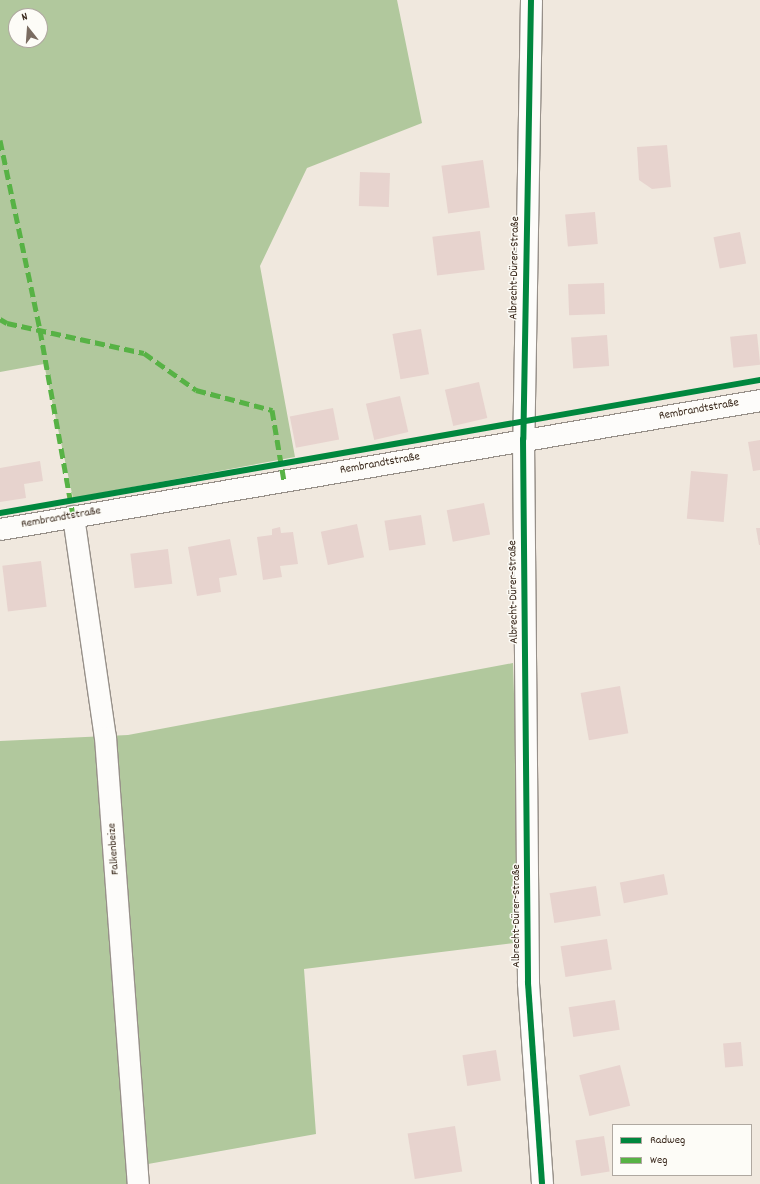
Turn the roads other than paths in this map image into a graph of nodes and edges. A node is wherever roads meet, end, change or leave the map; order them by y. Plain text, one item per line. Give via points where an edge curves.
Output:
1 (531, 0) edge
2 (760, 400) edge
3 (523, 439) junction
4 (73, 516) junction
5 (0, 528) edge
6 (138, 1184) edge
7 (542, 1184) edge

1 - 3 street, Albrecht-Dürer-Straße
2 - 3 street, Rembrandtstraße
3 - 4 street, Rembrandtstraße
3 - 7 street, Albrecht-Dürer-Straße via 528,983
4 - 5 street, Rembrandtstraße
4 - 6 street, Falkenbeize via 105,737

